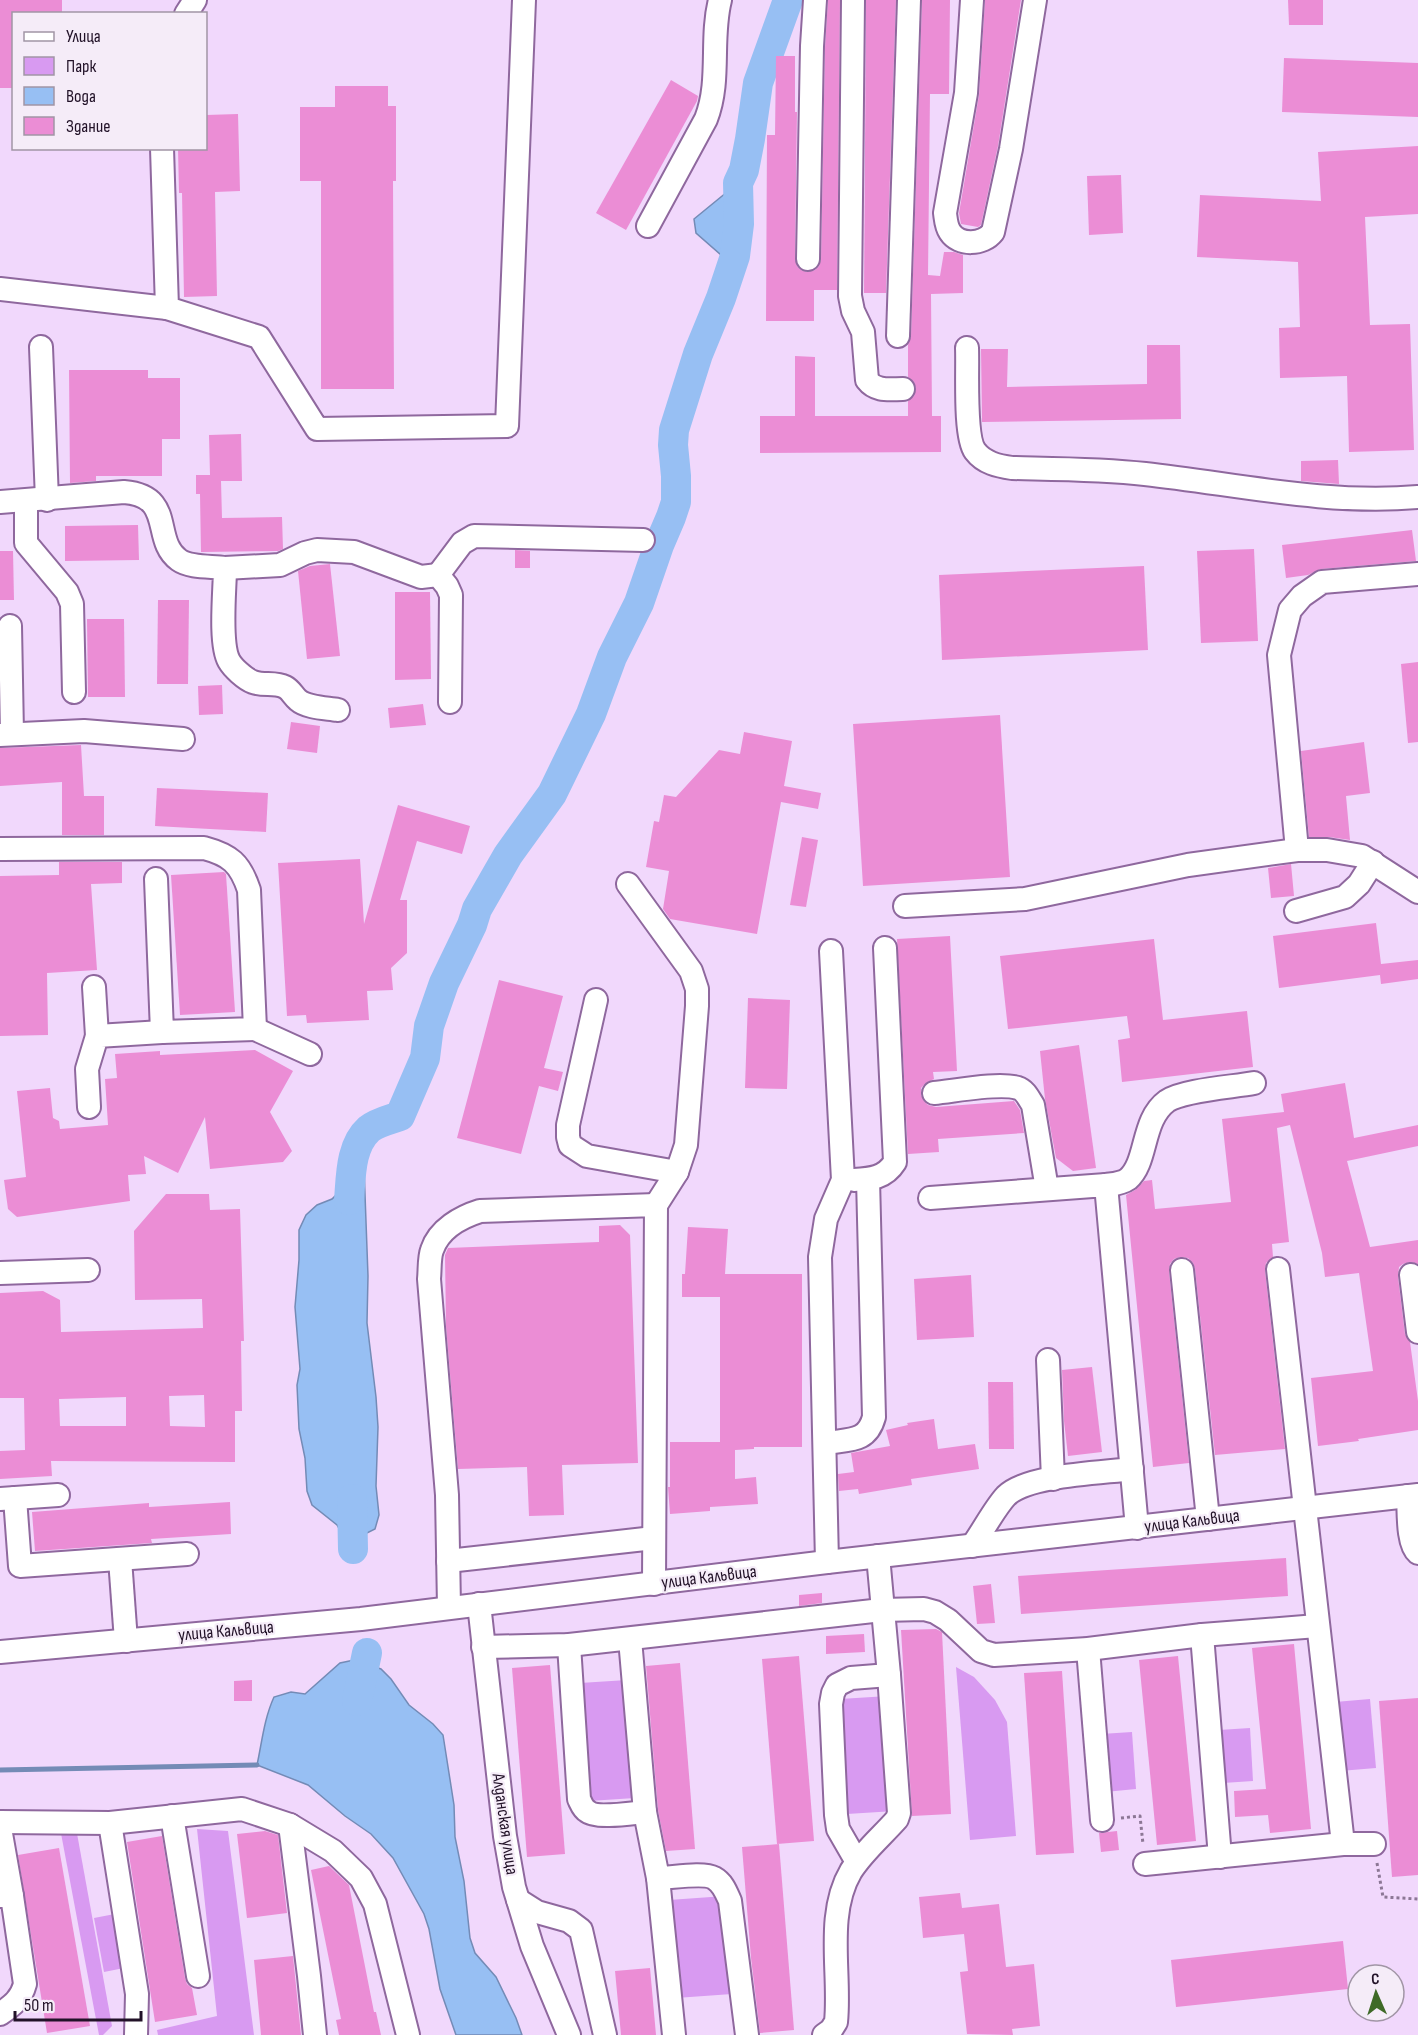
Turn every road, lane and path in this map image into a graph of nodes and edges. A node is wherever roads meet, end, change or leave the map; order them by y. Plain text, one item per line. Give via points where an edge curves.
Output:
1 (524, 0) edge
2 (720, 0) edge
3 (815, 0) edge
4 (853, 0) edge
5 (909, 0) edge
6 (972, 0) edge
7 (1035, 0) edge
8 (162, 150) edge
9 (648, 226) dead end
10 (808, 259) dead end
11 (0, 289) edge
12 (167, 308) junction
13 (898, 336) dead end
14 (41, 347) dead end
15 (967, 348) dead end
16 (903, 389) dead end
17 (1418, 497) edge
18 (36, 500) junction
19 (0, 502) edge
20 (643, 540) dead end
21 (225, 568) junction
22 (1418, 574) edge
23 (438, 575) junction
24 (9, 626) dead end
25 (74, 692) dead end
26 (450, 702) dead end
27 (339, 710) dead end
28 (6, 735) edge
29 (183, 739) dead end
30 (0, 849) edge
31 (1297, 850) junction
32 (1373, 862) junction
33 (156, 879) dead end
34 (628, 884) dead end
35 (1418, 892) edge
36 (905, 906) dead end
37 (1296, 911) dead end
38 (885, 948) dead end
39 (831, 951) dead end
40 (94, 987) dead end
41 (596, 1000) dead end
42 (255, 1029) junction
43 (162, 1032) junction
44 (97, 1036) junction
45 (310, 1054) dead end
46 (1254, 1083) dead end
47 (934, 1093) dead end
48 (89, 1107) dead end
49 (677, 1172) junction
50 (868, 1179) junction
51 (843, 1180) junction
52 (1106, 1185) junction
53 (1047, 1190) junction
54 (930, 1198) dead end
55 (656, 1205) junction
56 (1278, 1269) dead end
57 (88, 1270) dead end
58 (1182, 1270) dead end
59 (0, 1273) edge
60 (1411, 1275) dead end
61 (1418, 1332) edge
62 (1048, 1360) dead end
63 (826, 1443) junction
64 (1132, 1468) junction
65 (1053, 1479) junction
66 (58, 1495) dead end
67 (1413, 1496) edge
68 (8, 1498) edge
69 (1304, 1508) junction
70 (1208, 1519) junction
71 (1137, 1528) junction
72 (654, 1539) junction
73 (972, 1546) junction
74 (1418, 1553) edge
75 (187, 1554) dead end
76 (878, 1556) junction
77 (120, 1559) junction
78 (448, 1561) junction
79 (827, 1562) junction
80 (654, 1584) junction
81 (478, 1604) junction
82 (449, 1607) junction
83 (882, 1610) junction
84 (1317, 1626) junction
85 (1202, 1635) junction
86 (630, 1639) junction
87 (126, 1641) junction
88 (569, 1646) junction
89 (483, 1647) junction
90 (1088, 1649) junction
91 (0, 1652) edge
92 (889, 1675) junction
93 (645, 1812) junction
94 (172, 1816) junction
95 (1102, 1820) joint
96 (0, 1822) edge
97 (110, 1823) junction
98 (290, 1825) junction
99 (0, 1828) edge
100 (1342, 1844) junction
101 (1374, 1844) joint
102 (1220, 1857) junction
103 (857, 1862) junction
104 (1145, 1864) joint
105 (658, 1878) junction
106 (6, 1896) edge
107 (1418, 1899) edge
108 (518, 1900) junction
109 (198, 1977) dead end
110 (0, 2014) edge
111 (136, 2035) edge
112 (315, 2035) edge
113 (408, 2035) edge
114 (569, 2035) edge
115 (605, 2035) edge
116 (674, 2035) edge
117 (747, 2035) edge
118 (825, 2035) edge

1 - 12 street via 507,426 317,429 259,337
2 - 9 street via 712,104
3 - 10 street
4 - 16 street via 850,296 863,332 867,380 878,389
5 - 13 street
6 - 7 street via 968,83 945,213 956,239 974,243 993,232
8 - 12 street
11 - 12 street
14 - 18 street
15 - 17 street via 969,436 974,450 998,466 1104,470 1323,497
18 - 19 street
18 - 21 street via 136,493 155,506 167,543 178,560
18 - 25 street via 26,543 67,592 72,604
20 - 23 street via 474,536 462,543
21 - 23 street via 280,565 317,550 354,552 421,577
21 - 27 street via 225,643 233,667 251,681 283,686 299,702
22 - 31 street via 1322,582 1290,610 1279,655
23 - 26 street via 451,595
24 - 28 street
28 - 29 street via 84,731
30 - 42 street via 204,848 232,859 244,874 249,890
31 - 32 street via 1336,851
31 - 36 street via 1188,865 1025,899
32 - 35 street
32 - 37 street via 1345,897
33 - 43 street
34 - 49 street via 691,970 697,989 686,1145
38 - 50 street via 895,1162 882,1176
39 - 51 street
40 - 44 street
41 - 49 street via 568,1125 570,1145 587,1156
42 - 43 street
42 - 45 street
43 - 44 street
44 - 48 street via 87,1069
46 - 52 street via 1180,1095 1168,1101 1150,1124 1136,1169 1120,1183
47 - 53 street via 1020,1088 1033,1105
49 - 55 street
50 - 51 street
50 - 63 street via 874,1417 867,1433 860,1437
51 - 63 street via 826,1219 820,1257
52 - 53 street
52 - 64 street
53 - 54 street
55 - 72 street
55 - 78 street via 480,1211 463,1216 445,1230 432,1250 429,1279 447,1495
56 - 69 street
57 - 59 street
58 - 70 street
60 - 61 street
62 - 65 street
63 - 79 street
64 - 65 street
64 - 71 street
65 - 73 street via 1036,1481 1006,1496
66 - 68 street
67 - 69 street, улица Кальвица
67 - 74 street via 1411,1540
68 - 77 street via 20,1566
69 - 70 street, улица Кальвица
69 - 84 street
70 - 71 street, улица Кальвица
71 - 73 street, улица Кальвица
72 - 78 street
72 - 80 street
73 - 76 street, улица Кальвица
75 - 77 street
76 - 79 street, улица Кальвица
76 - 83 street
77 - 87 street
78 - 82 street
79 - 80 street, улица Кальвица
80 - 81 street, улица Кальвица
81 - 82 street, улица Кальвица
81 - 89 street, Алданская улица
82 - 87 street, улица Кальвица
83 - 86 street
83 - 90 street via 935,1612 981,1651 994,1655
83 - 92 street
84 - 85 street
84 - 100 street
85 - 90 street
85 - 102 street
86 - 88 street
86 - 93 street
87 - 91 street, улица Кальвица
88 - 89 street
88 - 93 street via 581,1805 595,1815
89 - 108 street, Алданская улица via 505,1836
90 - 95 street
92 - 103 street via 899,1813
92 - 103 street via 843,1680 837,1685 831,1704 838,1829
93 - 105 street
94 - 97 street
94 - 98 street via 242,1809
94 - 109 street
95 - 104 path via 1140,1816
96 - 97 street
97 - 111 street via 137,1994
98 - 112 street
98 - 113 street via 333,1851 361,1878 375,1904
99 - 106 street
100 - 101 street
100 - 102 street
101 - 107 path via 1383,1898
102 - 104 street
103 - 118 street via 837,1909 837,2014 836,2022
105 - 116 street
105 - 117 street via 707,1876 725,1888 730,1901
106 - 110 street via 25,1984 16,2003
108 - 114 street, Алданская улица via 532,1946
108 - 115 street via 581,1930

